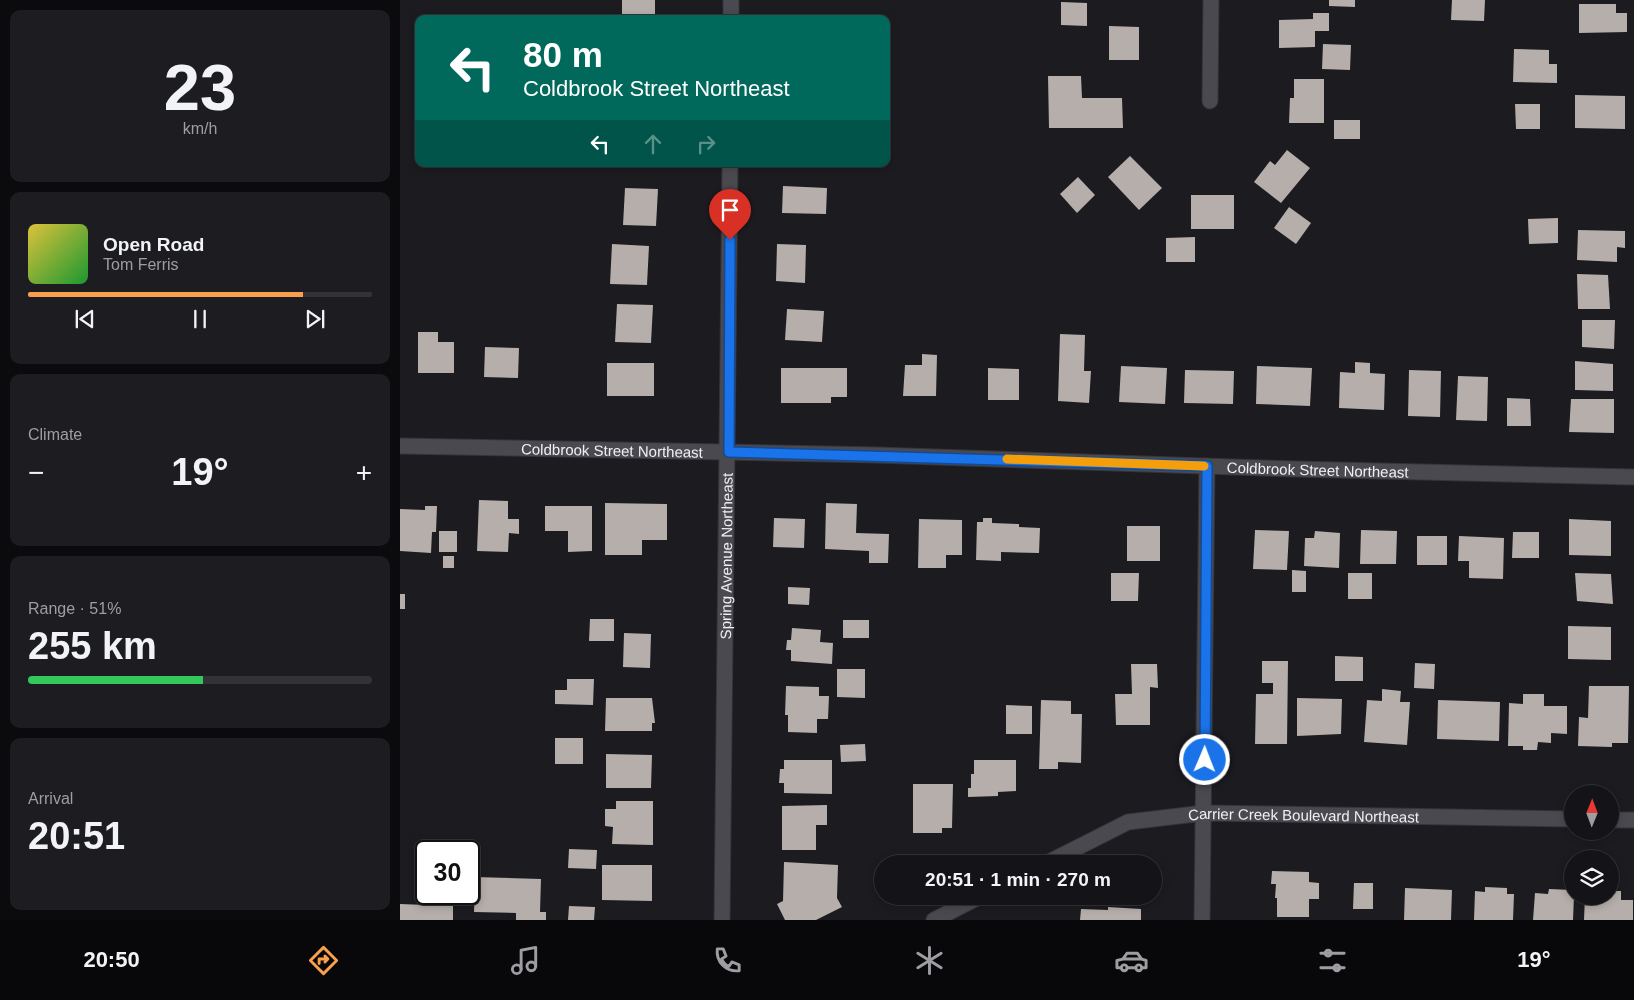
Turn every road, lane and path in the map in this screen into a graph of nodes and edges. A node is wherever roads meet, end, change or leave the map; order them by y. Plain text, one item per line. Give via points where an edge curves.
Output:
1 (731, 0) edge
2 (1212, 0) edge
3 (731, 15) edge
4 (1210, 101) dead end
5 (730, 167) edge
6 (400, 446) edge
7 (729, 452) junction
8 (1207, 466) junction
9 (1634, 477) edge
10 (1204, 813) junction
11 (1564, 819) edge
12 (1619, 820) edge
13 (1634, 820) edge
14 (1063, 855) edge
15 (963, 905) edge
16 (722, 920) edge
17 (934, 920) edge
18 (1202, 920) edge

1 - 3 street
2 - 4 street
5 - 7 street, Spring Avenue Northeast
6 - 7 street, Coldbrook Street Northeast
7 - 8 street, Coldbrook Street Northeast
7 - 16 street, Spring Avenue Northeast
8 - 9 street, Coldbrook Street Northeast
8 - 10 street
10 - 11 street, Carrier Creek Boulevard Northeast
10 - 14 street, Carrier Creek Boulevard Northeast via 1128,822
10 - 18 street
12 - 13 street
15 - 17 street

